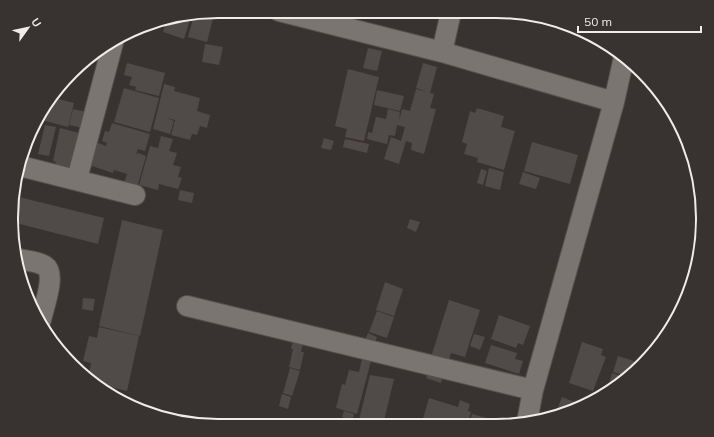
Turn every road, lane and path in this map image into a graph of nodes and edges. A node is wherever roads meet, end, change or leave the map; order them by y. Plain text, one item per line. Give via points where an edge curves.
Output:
1 (317, 18) edge
2 (450, 18) edge
3 (111, 49) edge
4 (442, 52) junction
5 (623, 63) edge
6 (614, 102) junction
7 (25, 167) edge
8 (77, 179) junction
9 (135, 195) dead end
10 (23, 260) edge
11 (187, 306) dead end
12 (42, 314) edge
13 (534, 390) junction
14 (528, 416) edge

1 - 4 street
2 - 4 street
3 - 8 street
4 - 6 street
5 - 6 street
6 - 13 street
7 - 8 street
8 - 9 street
10 - 12 street via 45,266 49,270 51,278
11 - 13 street
13 - 14 street

